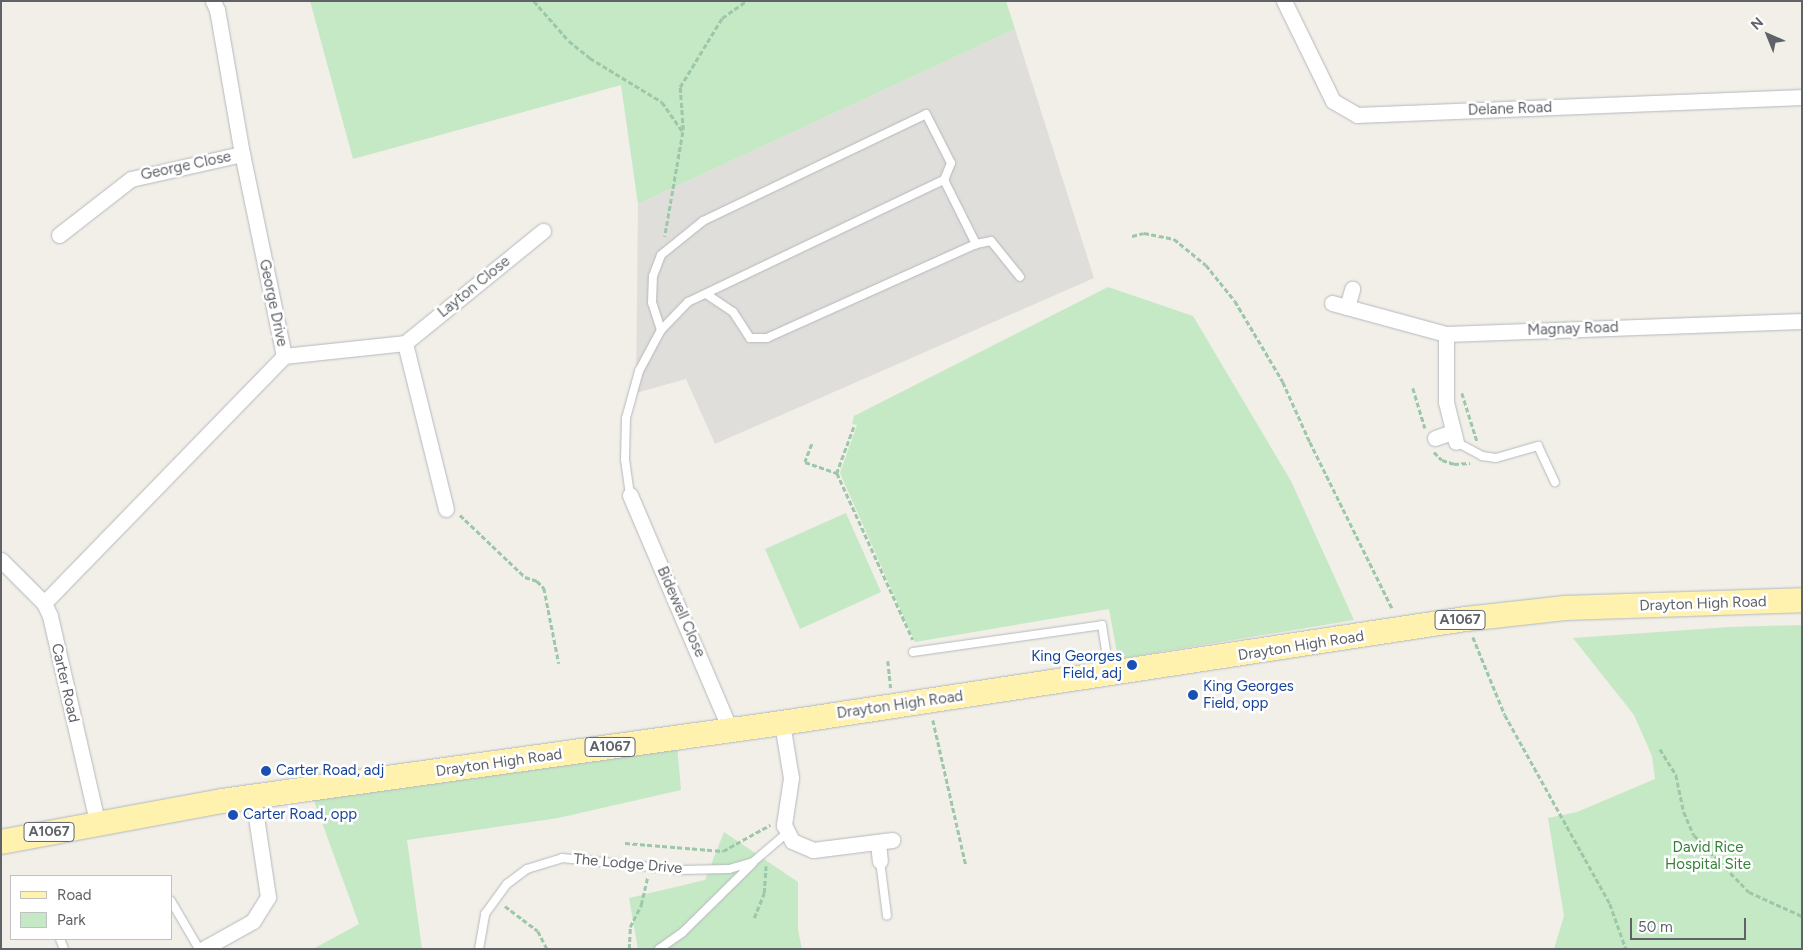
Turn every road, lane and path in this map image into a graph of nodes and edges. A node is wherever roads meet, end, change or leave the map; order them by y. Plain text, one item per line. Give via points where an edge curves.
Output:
1 (213, 1) edge
2 (534, 1) edge
3 (746, 1) edge
4 (1284, 1) edge
5 (1802, 97) edge
6 (683, 132) junction
7 (242, 154) junction
8 (944, 180) junction
9 (543, 231) dead end
10 (59, 235) dead end
11 (1132, 236) dead end
12 (976, 244) junction
13 (661, 255) junction
14 (1020, 276) dead end
15 (1352, 289) dead end
16 (706, 294) junction
17 (1332, 303) dead end
18 (1347, 307) junction
19 (1802, 321) edge
20 (661, 330) junction
21 (1446, 334) junction
22 (405, 343) junction
23 (284, 356) junction
24 (1462, 391) dead end
25 (854, 427) dead end
26 (1454, 437) junction
27 (1435, 438) dead end
28 (812, 444) dead end
29 (1482, 456) junction
30 (837, 473) junction
31 (1555, 482) dead end
32 (630, 496) joint
33 (446, 508) joint
34 (1, 560) edge
35 (1802, 600) edge
36 (44, 603) junction
37 (1466, 619) junction
38 (1401, 630) junction
39 (915, 652) joint
40 (888, 661) dead end
41 (559, 664) dead end
42 (1109, 675) junction
43 (928, 701) junction
44 (894, 706) junction
45 (782, 723) junction
46 (730, 730) junction
47 (1660, 749) dead end
48 (254, 797) junction
49 (97, 822) junction
50 (786, 829) junction
51 (1, 842) edge
52 (625, 843) dead end
53 (648, 847) junction
54 (764, 855) junction
55 (880, 861) joint
56 (753, 862) junction
57 (966, 865) dead end
58 (646, 867) junction
59 (496, 899) junction
60 (172, 902) edge
61 (887, 916) dead end
62 (1802, 916) edge
63 (754, 918) dead end
64 (199, 949) edge
65 (204, 949) edge
66 (479, 949) edge
67 (547, 949) edge
68 (629, 949) edge
69 (659, 949) edge
70 (1626, 949) edge

1 - 7 street, George Drive
2 - 6 path via 590,58 662,102
3 - 6 path via 722,18 680,87
4 - 5 street, Delane Road via 1333,101 1356,115
6 - 13 path
7 - 10 street, George Close via 130,179
7 - 23 street, George Drive
8 - 12 lane
8 - 13 lane via 951,163 926,114 703,221
8 - 16 lane
9 - 22 street, Layton Close
11 - 38 path via 1144,233 1174,239 1206,265 1235,301 1284,382
12 - 14 lane via 991,240
12 - 16 lane via 768,338 750,338 733,312
13 - 20 lane via 653,276 652,303
15 - 18 street
16 - 20 lane via 688,302
17 - 18 street, Magnay Road
18 - 21 street, Magnay Road
19 - 21 street, Magnay Road
20 - 32 lane via 639,371 626,418 624,459
21 - 26 street via 1446,402
22 - 23 street
22 - 33 street
23 - 36 street, George Drive
24 - 29 path
25 - 30 path
26 - 27 street
26 - 29 lane
28 - 30 path via 804,462
29 - 31 lane via 1496,458 1538,446
30 - 39 path
32 - 46 street, Bidewell Close
33 - 41 path via 453,508 525,577 541,584
34 - 36 street
35 - 37 main road, Drayton High Road / A1067 via 1565,608
36 - 49 street, Carter Road
37 - 38 main road, Drayton High Road / A1067
37 - 70 path via 1505,715 1610,904
38 - 42 main road, Drayton High Road / A1067
39 - 42 lane via 1102,625
40 - 44 path
42 - 43 main road, Drayton High Road / A1067
43 - 44 main road, Drayton High Road / A1067
43 - 57 path
44 - 45 main road, Drayton High Road / A1067
45 - 46 main road, Drayton High Road / A1067
45 - 50 street via 791,778
46 - 48 main road, Drayton High Road / A1067
47 - 62 path via 1676,775 1684,812 1694,834 1748,892
48 - 49 main road, Drayton High Road / A1067
48 - 65 street via 268,896 253,922
49 - 51 main road, Drayton High Road / A1067
50 - 53 path via 760,829 746,841 723,851
50 - 54 lane, The Lodge Drive
50 - 55 street via 792,841 813,850 885,841
52 - 53 path
53 - 58 path
54 - 56 lane, The Lodge Drive
54 - 63 path via 767,873 764,893
55 - 61 lane
56 - 58 lane, The Lodge Drive via 729,869
56 - 69 lane via 683,932
58 - 59 lane, The Lodge Drive via 562,858 526,869 507,884
58 - 68 path via 647,881 630,927
59 - 66 lane, The Lodge Drive via 485,914
59 - 67 path via 538,932
60 - 64 lane

